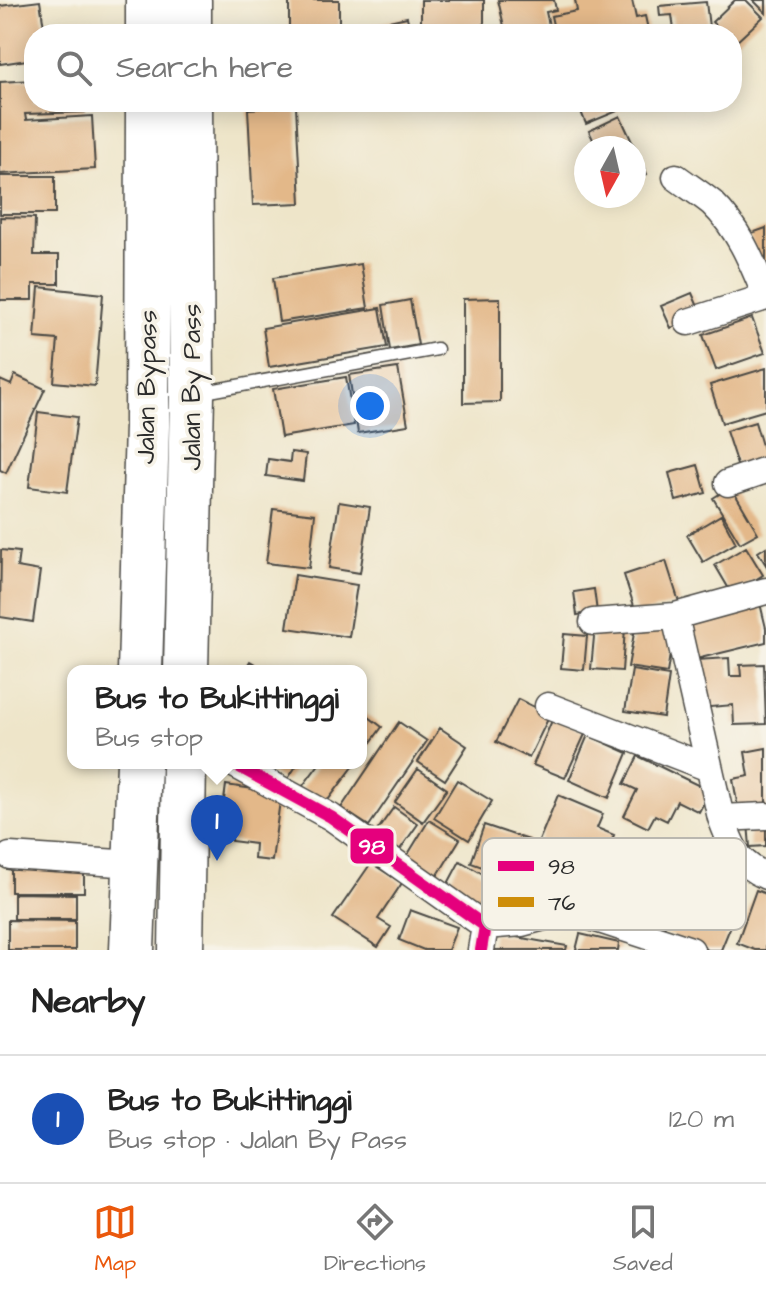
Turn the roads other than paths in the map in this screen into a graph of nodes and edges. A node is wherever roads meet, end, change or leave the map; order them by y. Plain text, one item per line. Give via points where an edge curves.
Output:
1 (148, 0) edge
2 (189, 0) edge
3 (148, 24) edge
4 (189, 24) edge
5 (148, 112) edge
6 (190, 112) edge
7 (676, 177) dead end
8 (766, 296) edge
9 (688, 322) dead end
10 (437, 349) dead end
11 (192, 395) junction
12 (766, 470) edge
13 (728, 483) dead end
14 (766, 591) edge
15 (675, 616) junction
16 (593, 622) dead end
17 (140, 665) edge
18 (186, 665) edge
19 (548, 706) dead end
20 (709, 768) junction
21 (139, 769) edge
22 (184, 769) edge
23 (243, 769) edge
24 (766, 816) edge
25 (721, 818) junction
26 (729, 838) edge
27 (10, 856) dead end
28 (134, 864) junction
29 (746, 866) edge
30 (766, 876) edge
31 (504, 930) edge
32 (630, 930) edge
33 (483, 938) edge
34 (132, 950) edge
35 (181, 950) edge
36 (691, 950) edge

1 - 3 highway
2 - 4 highway
5 - 17 highway, Jalan Bypass
6 - 11 highway, Jalan By Pass
7 - 8 street via 731,226
8 - 9 street
10 - 11 lane
11 - 18 highway, Jalan By Pass
12 - 13 street
14 - 15 street
15 - 16 street
15 - 20 street
19 - 20 street
20 - 25 street
21 - 28 highway
22 - 35 highway
23 - 33 street via 331,817
24 - 25 street
25 - 26 street
27 - 28 street
28 - 34 highway
29 - 30 street
31 - 33 street
32 - 36 street

